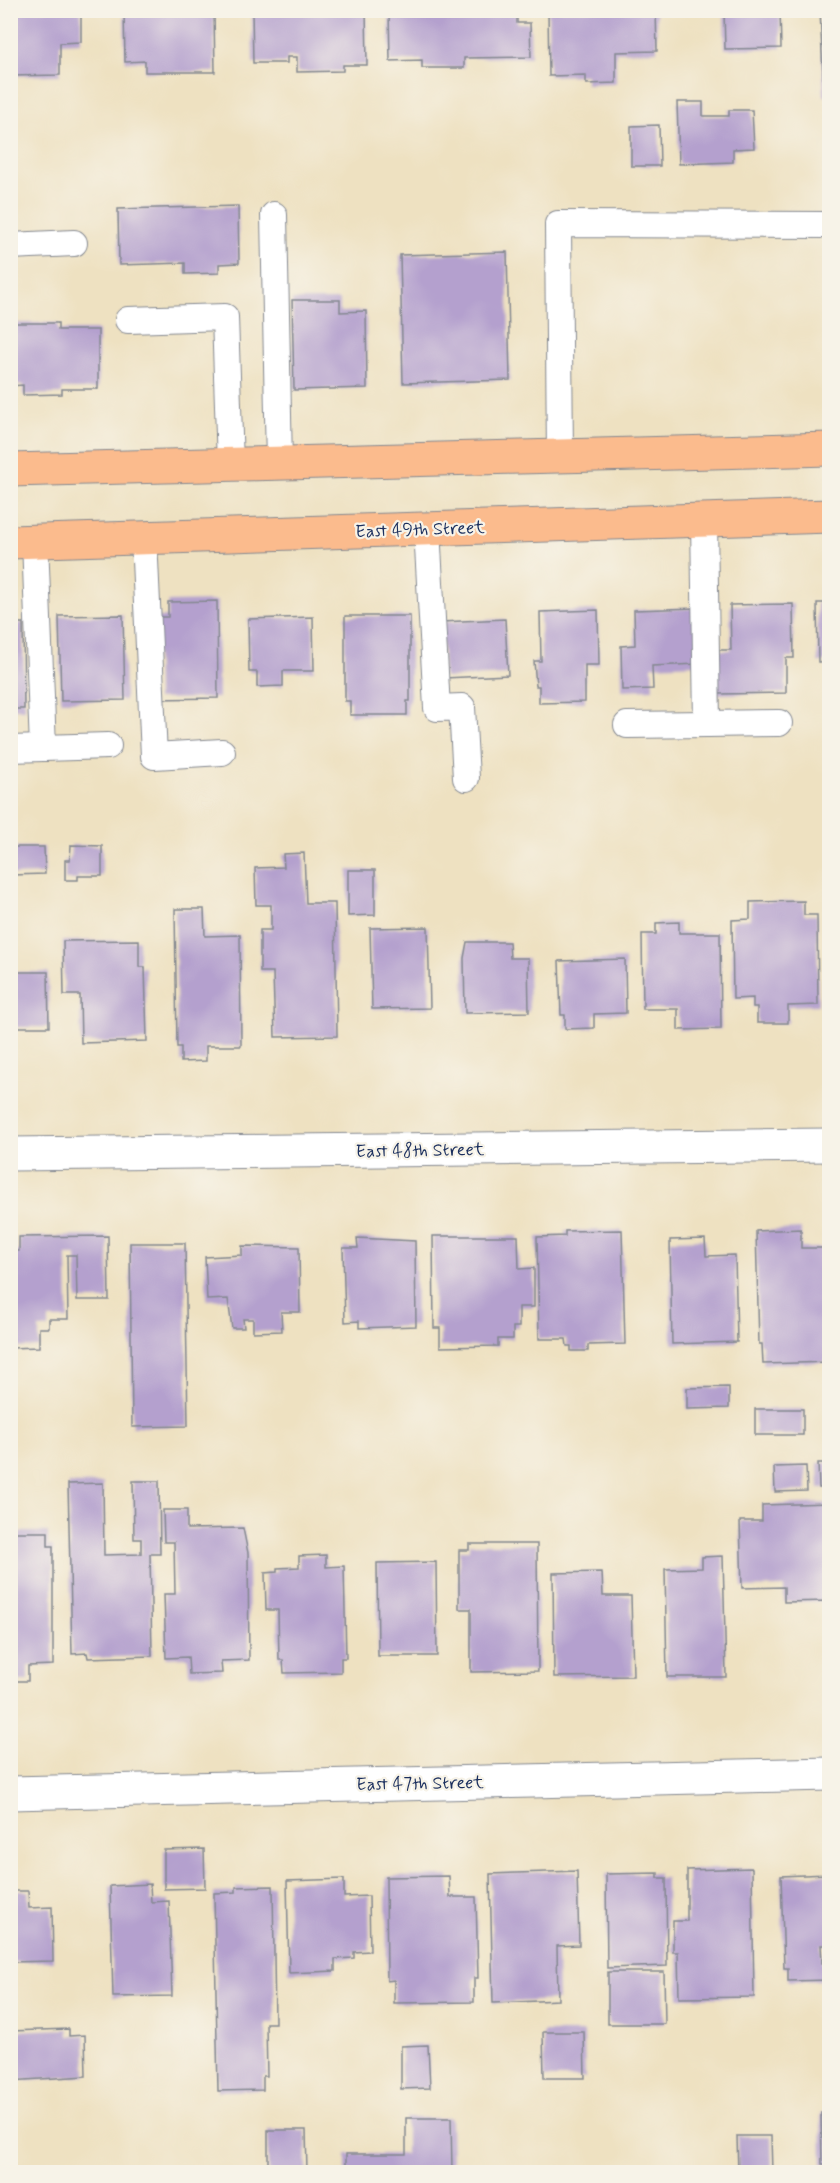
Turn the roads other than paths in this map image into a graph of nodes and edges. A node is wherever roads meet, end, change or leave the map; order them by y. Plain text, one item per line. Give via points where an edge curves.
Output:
1 (274, 214) dead end
2 (830, 225) edge
3 (74, 243) dead end
4 (10, 246) edge
5 (128, 320) dead end
6 (830, 450) edge
7 (560, 457) junction
8 (279, 464) junction
9 (230, 465) junction
10 (10, 470) edge
11 (830, 516) edge
12 (704, 520) junction
13 (426, 529) junction
14 (144, 538) junction
15 (23, 542) edge
16 (779, 723) dead end
17 (707, 724) junction
18 (627, 725) dead end
19 (108, 746) dead end
20 (43, 748) junction
21 (10, 749) edge
22 (222, 752) dead end
23 (466, 778) dead end
24 (830, 1145) edge
25 (10, 1154) edge
26 (830, 1774) edge
27 (10, 1793) edge

1 - 8 lane
2 - 7 lane via 558,224
3 - 4 lane
5 - 9 lane via 225,317
6 - 7 main road
7 - 8 main road
8 - 9 main road
9 - 10 main road
11 - 12 main road, East 49th Street
12 - 13 main road, East 49th Street
12 - 17 lane
13 - 14 main road, East 49th Street
13 - 23 lane via 437,708 462,707
14 - 15 main road, East 49th Street
14 - 22 lane via 154,756
15 - 20 lane
16 - 17 lane
17 - 18 lane
19 - 20 lane
20 - 21 lane
24 - 25 street, East 48th Street
26 - 27 street, East 47th Street

